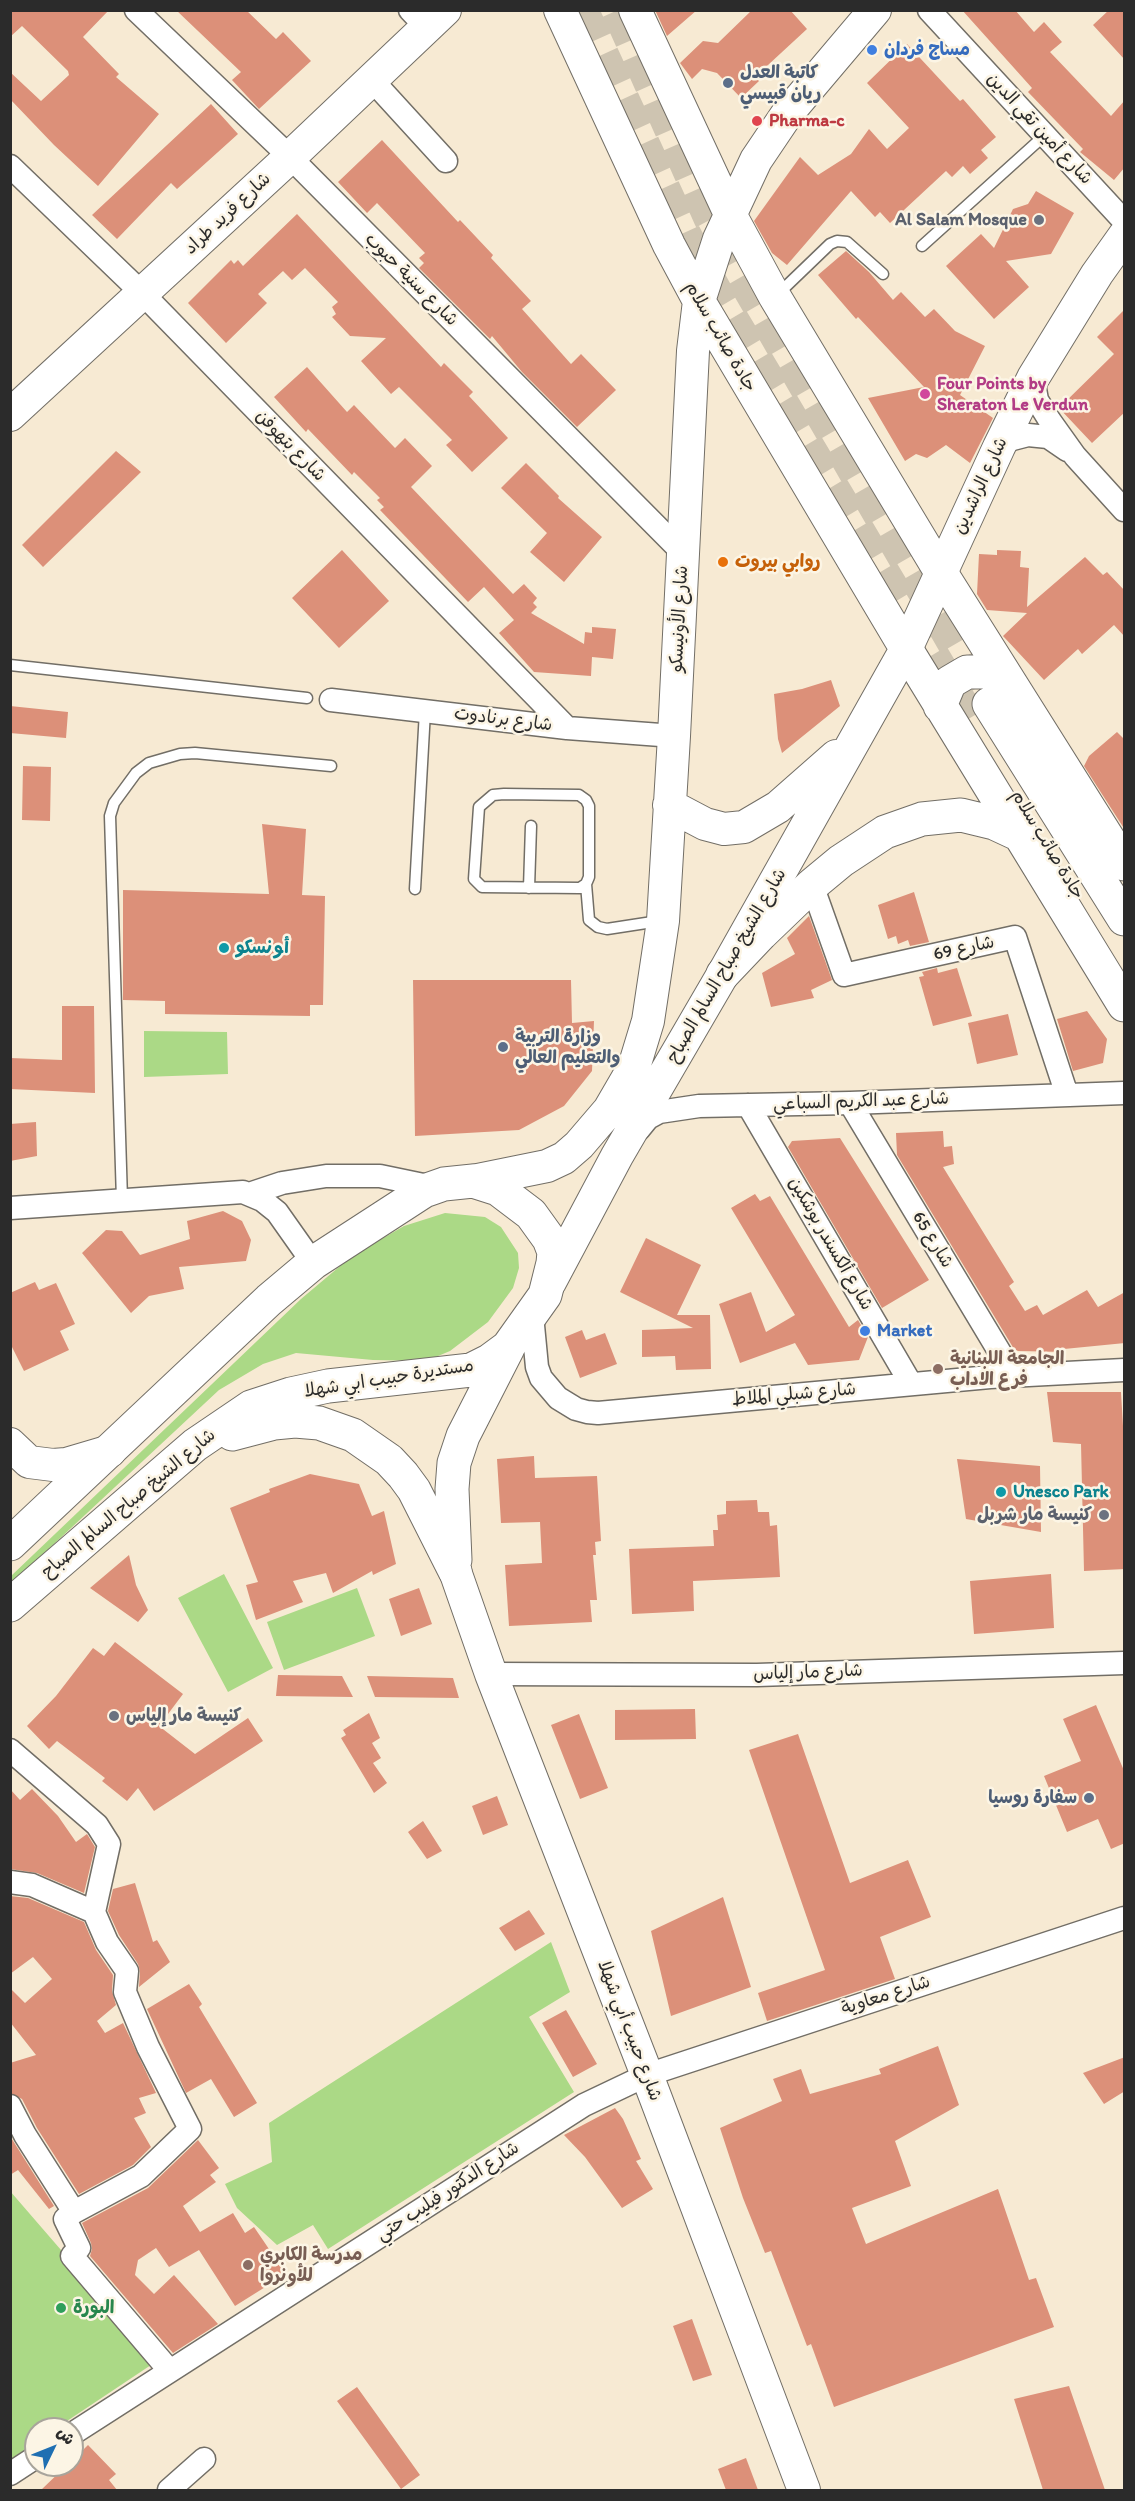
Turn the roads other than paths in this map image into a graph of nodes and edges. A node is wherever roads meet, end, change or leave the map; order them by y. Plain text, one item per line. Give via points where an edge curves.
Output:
1 (136, 10) edge
2 (560, 10) edge
3 (635, 10) edge
4 (875, 10) edge
5 (929, 10) edge
6 (427, 16) edge
7 (372, 80) junction
8 (1045, 135) junction
9 (290, 157) junction
10 (446, 161) dead end
11 (10, 166) edge
12 (730, 214) junction
13 (1125, 221) edge
14 (1125, 236) edge
15 (922, 246) dead end
16 (883, 274) dead end
17 (142, 293) junction
18 (775, 297) junction
19 (699, 301) junction
20 (1033, 378) junction
21 (10, 416) edge
22 (1001, 442) junction
23 (1075, 456) junction
24 (1125, 510) edge
25 (683, 553) junction
26 (941, 573) junction
27 (906, 650) junction
28 (10, 665) edge
29 (308, 698) dead end
30 (331, 700) dead end
31 (990, 702) junction
32 (940, 706) junction
33 (425, 711) junction
34 (567, 728) junction
35 (859, 735) junction
36 (674, 736) junction
37 (331, 766) dead end
38 (669, 805) junction
39 (531, 826) dead end
40 (1022, 836) junction
41 (1125, 864) edge
42 (586, 884) junction
43 (812, 885) junction
44 (529, 888) junction
45 (415, 889) dead end
46 (1125, 919) edge
47 (663, 921) junction
48 (1125, 972) edge
49 (723, 974) junction
50 (1125, 1005) edge
51 (1125, 1093) edge
52 (1067, 1095) junction
53 (849, 1103) junction
54 (748, 1104) junction
55 (617, 1156) junction
56 (473, 1181) junction
57 (433, 1186) junction
58 (249, 1194) junction
59 (122, 1200) junction
60 (10, 1208) edge
61 (313, 1263) junction
62 (542, 1297) junction
63 (508, 1347) junction
64 (1125, 1370) edge
65 (1014, 1376) junction
66 (911, 1384) junction
67 (252, 1407) joint
68 (10, 1444) edge
69 (195, 1445) junction
70 (110, 1451) junction
71 (10, 1544) edge
72 (455, 1571) junction
73 (10, 1605) edge
74 (1125, 1663) edge
75 (491, 1674) junction
76 (10, 1750) edge
77 (10, 1882) edge
78 (94, 1912) junction
79 (1125, 1918) edge
80 (647, 2075) junction
81 (10, 2106) edge
82 (74, 2212) junction
83 (169, 2370) junction
84 (84, 2426) edge
85 (204, 2459) dead end
86 (24, 2465) edge
87 (10, 2474) edge
88 (169, 2490) edge
89 (804, 2490) edge

1 - 9 street, شارع سنية حبوب
2 - 19 street, جادة صائب سلام
3 - 12 street
4 - 12 street, شارع الأونيسكو via 788,114 756,160
5 - 8 street, شارع أمين تقي الدين
6 - 7 street, شارع فريد طراد
7 - 9 street, شارع فريد طراد
7 - 10 street
8 - 13 street, شارع أمين تقي الدين
8 - 15 lane
9 - 17 street, شارع فريد طراد
9 - 25 street, شارع سنية حبوب
11 - 17 street, شارع بتهوفن
12 - 18 street
12 - 19 street, شارع الأونيسكو
14 - 20 street, شارع الراشدين
16 - 18 lane via 847,242 837,241
17 - 21 street, شارع فريد طراد
17 - 34 street, شارع بتهوفن
18 - 26 street
19 - 25 street, شارع الأونيسكو
19 - 27 street, جادة صائب سلام
20 - 22 street, شارع الراشدين
20 - 23 street via 1037,400
22 - 23 street via 1028,435 1048,437
22 - 26 street, شارع الراشدين
23 - 24 street
25 - 36 street, شارع الأونيسكو
26 - 27 street, شارع الراشدين
26 - 31 highway
27 - 32 highway
27 - 35 street, شارع الشيخ صباح السالم الصباح
28 - 29 lane
30 - 33 street, شارع برنادوت
31 - 32 highway via 988,672 967,672 950,682
31 - 41 highway
31 - 46 highway, جادة صائب سلام
31 - 48 highway, جادة صائب سلام
32 - 40 highway
33 - 34 street, شارع برنادوت
33 - 45 lane
34 - 36 street, شارع برنادوت
35 - 38 street via 798,792 744,827 724,829 705,824
35 - 49 street, شارع الشيخ صباح السالم الصباح
36 - 38 street, شارع الأونيسكو
37 - 59 lane via 180,754 149,763 136,773 114,803 110,816
38 - 47 street, شارع الأونيسكو
39 - 44 lane
40 - 43 highway via 994,823 961,815 922,819 865,844
40 - 50 highway
42 - 44 lane via 580,888
42 - 44 lane via 586,800 579,795 493,795 479,807 474,879 482,887
42 - 47 lane via 589,920 598,927
43 - 49 highway
43 - 52 street, شارع 69 via 844,975 1015,937
47 - 56 street, شارع الأونيسكو via 642,1044 634,1067 609,1110 564,1158 547,1166
49 - 55 street, شارع الشيخ صباح السالم الصباح
51 - 52 street, شارع عبد الكريم السباعي
52 - 53 street, شارع عبد الكريم السباعي
53 - 54 street, شارع عبد الكريم السباعي
53 - 65 street, شارع 65
54 - 55 street, شارع عبد الكريم السباعي via 660,1112 648,1118
54 - 66 street, شارع ألكسندر بوشكين
55 - 62 street, شارع الشيخ صباح السالم الصباح
56 - 57 highway, مستديرة حبيب ابي شهلا
56 - 62 highway, مستديرة حبيب ابي شهلا via 510,1196 542,1227 554,1252
57 - 58 street via 380,1176 336,1176 299,1180
57 - 61 highway, مستديرة حبيب ابي شهلا
58 - 59 street
58 - 61 street via 284,1220
59 - 60 street
61 - 70 highway, مستديرة حبيب ابي شهلا via 226,1339
62 - 63 highway, مستديرة حبيب ابي شهلا
62 - 66 street, شارع شبلي الملاط via 537,1367 548,1388 576,1409 598,1413
63 - 67 highway, مستديرة حبيب ابي شهلا via 471,1370 328,1386
63 - 72 highway via 454,1462
64 - 65 street, شارع شبلي الملاط
65 - 66 street, شارع شبلي الملاط
67 - 69 highway, شارع الشيخ صباح السالم الصباح
68 - 70 street via 29,1462 53,1465
69 - 72 highway via 248,1428 295,1421 319,1423 353,1435 403,1475
69 - 73 highway, شارع الشيخ صباح السالم الصباح
70 - 71 highway
72 - 75 street, شارع حبيب أبي شهلا
74 - 75 street, شارع مار إلياس via 757,1675
75 - 80 street, شارع حبيب أبي شهلا
76 - 78 street via 97,1825 109,1844
77 - 78 street via 32,1885
78 - 82 street via 107,1942 128,1971 124,1992 190,2129 141,2176
79 - 80 street, شارع معاوية
80 - 83 street, شارع الدكتور فيليب حتي via 584,2105
80 - 89 street, شارع حبيب أبي شهلا
81 - 82 street
82 - 83 street via 64,2219 79,2248 72,2256
83 - 84 street, شارع الدكتور فيليب حتي
85 - 88 street
86 - 87 street

